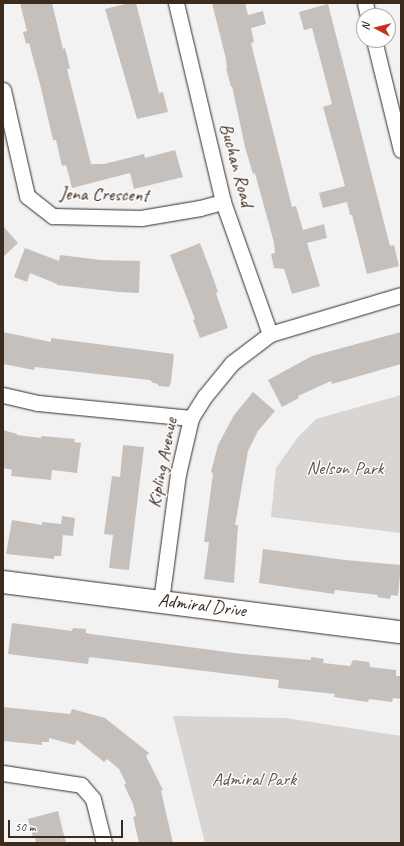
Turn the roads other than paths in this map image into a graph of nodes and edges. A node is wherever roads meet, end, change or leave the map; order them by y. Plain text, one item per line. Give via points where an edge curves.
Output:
1 (176, 3) edge
2 (376, 48) edge
3 (3, 90) edge
4 (401, 150) edge
5 (223, 202) junction
6 (401, 295) edge
7 (270, 334) junction
8 (3, 395) edge
9 (191, 418) junction
10 (3, 582) edge
11 (161, 601) junction
12 (401, 632) edge
13 (3, 773) edge
14 (104, 843) edge

1 - 5 street, Buchan Road
2 - 4 street
3 - 5 street, Jena Crescent via 27,196 53,216 141,218
5 - 7 street, Buchan Road
6 - 7 street, Kipling Avenue
7 - 9 street, Kipling Avenue via 232,363 204,396
8 - 9 street via 38,404
9 - 11 street, Kipling Avenue via 178,474
10 - 11 street, Admiral Drive
11 - 12 street, Admiral Drive
13 - 14 street via 81,785 93,799

